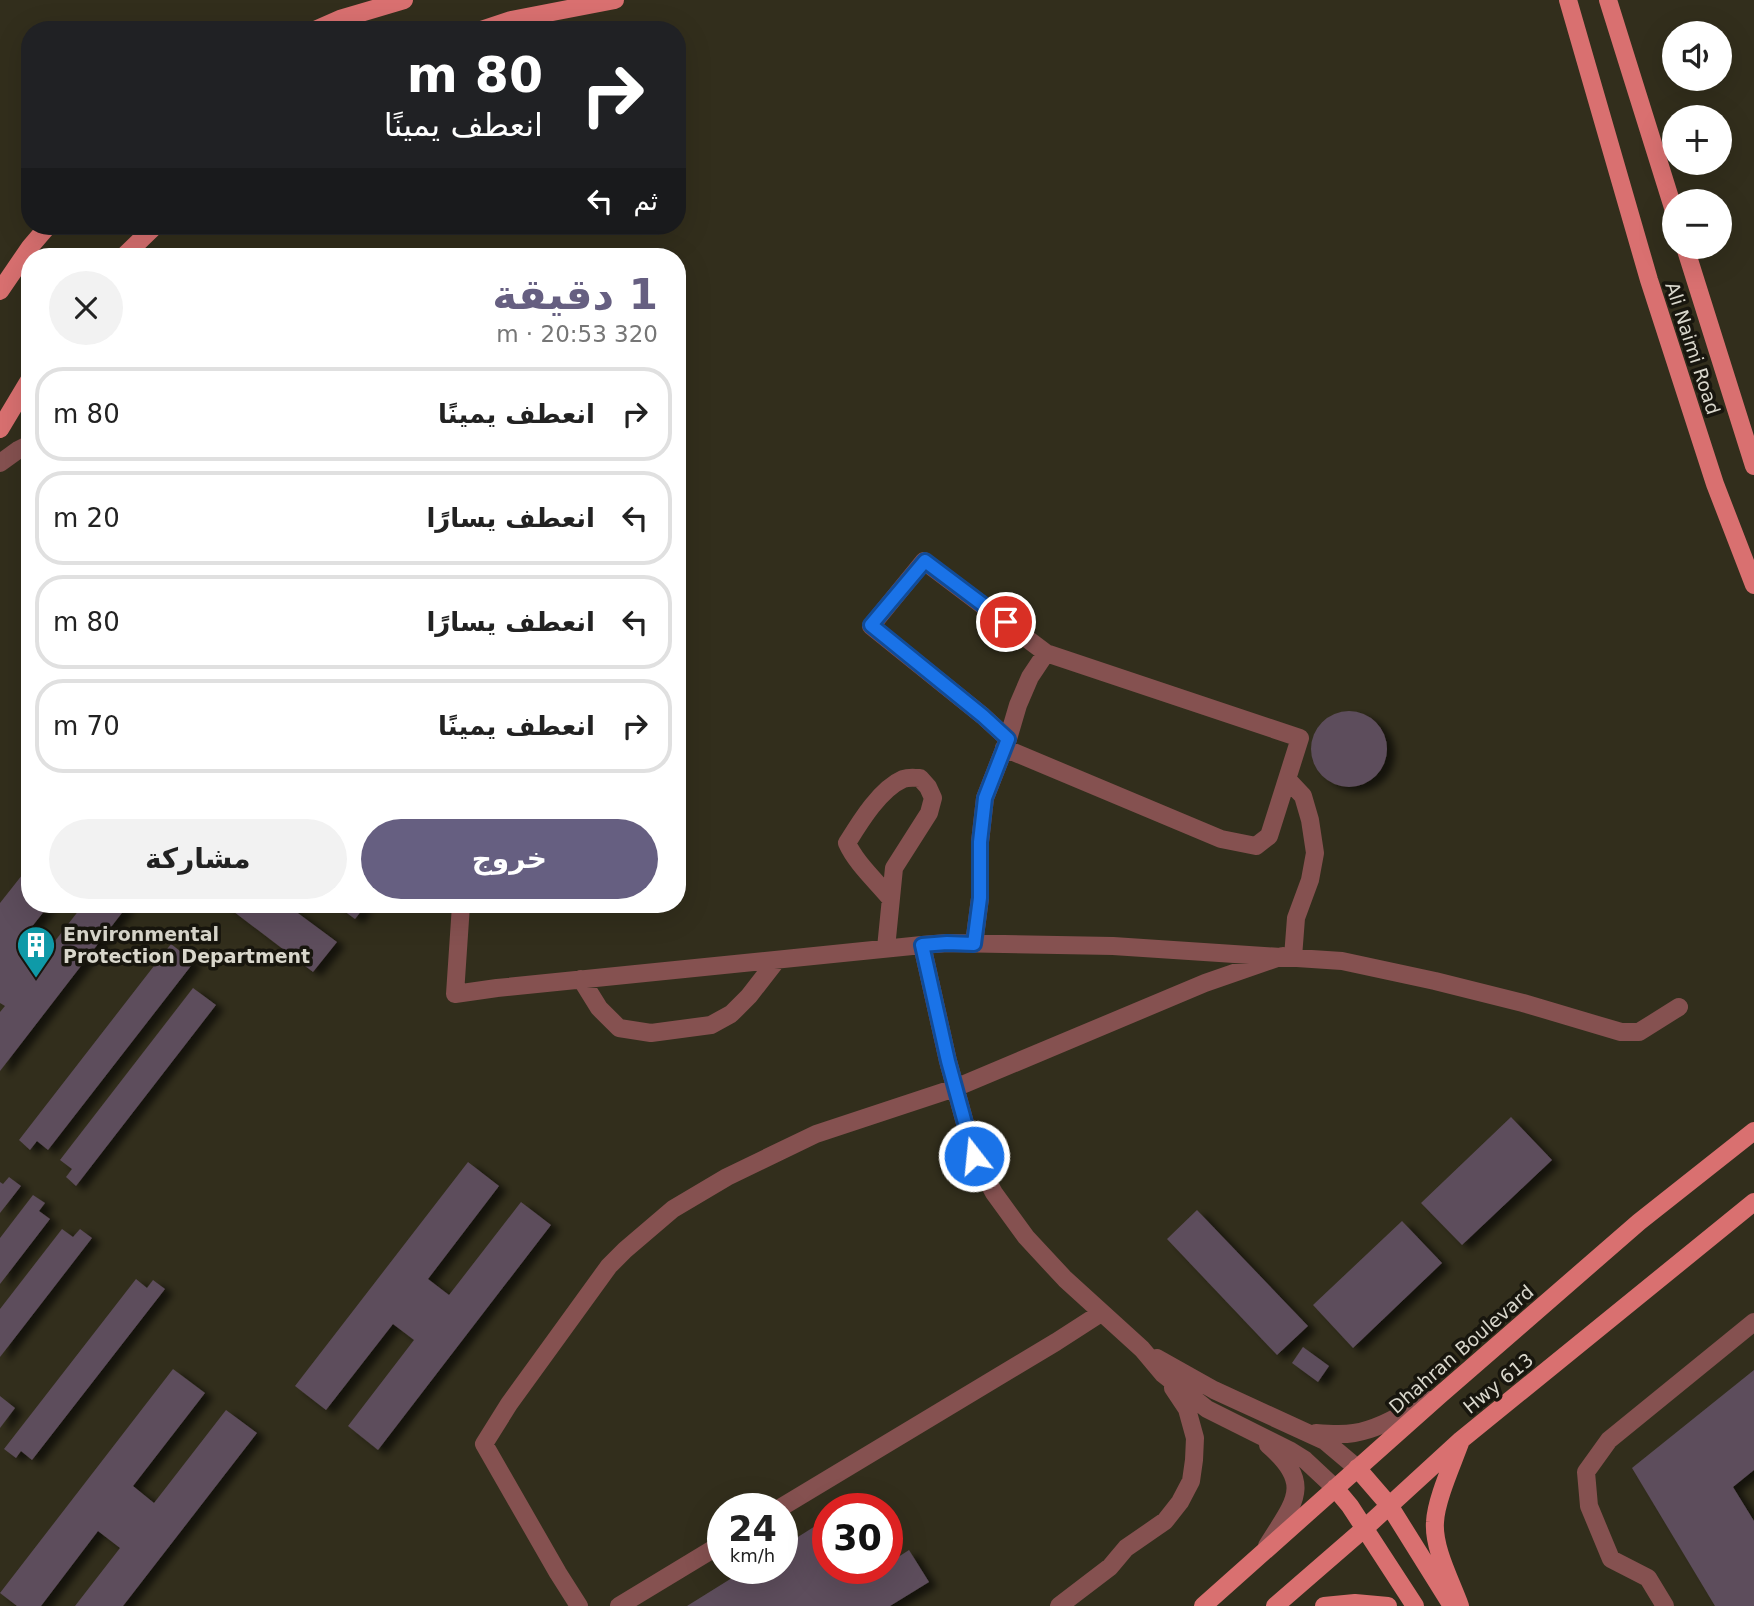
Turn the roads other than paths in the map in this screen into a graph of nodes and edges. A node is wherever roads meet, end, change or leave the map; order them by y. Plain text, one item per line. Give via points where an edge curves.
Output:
1 (404, 0) edge
2 (615, 0) edge
3 (1568, 0) edge
4 (1608, 0) edge
5 (335, 21) edge
6 (508, 21) edge
7 (1667, 189) edge
8 (146, 235) edge
9 (132, 248) edge
10 (1689, 259) edge
11 (21, 260) edge
12 (0, 290) edge
13 (21, 394) edge
14 (0, 429) edge
15 (21, 448) edge
16 (0, 463) edge
17 (1754, 466) edge
18 (1754, 585) edge
19 (1046, 653) junction
20 (1006, 744) junction
21 (1287, 779) junction
22 (890, 898) junction
23 (460, 913) edge
24 (974, 944) junction
25 (922, 945) junction
26 (886, 948) junction
27 (1288, 956) junction
28 (777, 960) junction
29 (581, 979) junction
30 (1679, 1007) dead end
31 (955, 1088) junction
32 (1754, 1131) edge
33 (1754, 1202) edge
34 (1101, 1313) junction
35 (1754, 1322) edge
36 (1142, 1349) junction
37 (1163, 1374) junction
38 (1440, 1395) junction
39 (1246, 1428) junction
40 (1304, 1431) junction
41 (1461, 1440) junction
42 (1357, 1468) junction
43 (1335, 1488) junction
44 (798, 1497) edge
45 (1389, 1505) junction
46 (1365, 1528) junction
47 (1265, 1550) junction
48 (707, 1553) edge
49 (579, 1606) edge
50 (619, 1606) edge
51 (1059, 1606) edge
52 (1203, 1606) edge
53 (1276, 1606) edge
54 (1324, 1606) edge
55 (1388, 1606) edge
56 (1415, 1606) edge
57 (1452, 1606) edge
58 (1460, 1606) edge
59 (1665, 1606) edge

1 - 5 main road
2 - 6 main road
3 - 18 main road, Ali Naimi Road via 1649,280 1715,484
4 - 7 main road
8 - 9 main road
10 - 17 main road, Ali Naimi Road
11 - 12 main road
13 - 14 main road
15 - 16 street
19 - 20 street via 1030,677
19 - 20 street via 925,561 871,625 983,716
19 - 21 street via 1300,738
20 - 21 street via 1221,839 1256,846 1269,836
20 - 24 street via 985,798
21 - 27 street via 1303,796 1315,853
22 - 22 street via 894,869 929,813 933,798 920,778 906,778 892,786 867,812 847,843 853,857
22 - 26 street
23 - 29 street via 455,994
24 - 25 street
24 - 27 street
25 - 26 street
25 - 31 street
26 - 28 street
27 - 30 street via 1342,961 1435,981 1621,1032 1639,1032
27 - 31 street via 1205,983
28 - 29 street
28 - 29 street via 732,1014 711,1025 651,1033 619,1028
31 - 34 street via 974,1156 994,1193 1026,1237
31 - 49 street via 816,1133 727,1177 673,1209 610,1266 484,1444
32 - 38 main road, Dhahran Boulevard via 1639,1223
33 - 41 main road, Hwy 613
34 - 36 street
34 - 44 street
35 - 59 street via 1609,1440 1586,1472 1589,1506 1611,1559 1648,1578
36 - 37 street
36 - 40 street via 1214,1391
37 - 39 street via 1207,1409
37 - 51 street via 1187,1409 1195,1438 1191,1480 1165,1521
38 - 40 street via 1374,1428 1354,1433
38 - 42 main road, Dhahran Boulevard
39 - 43 street via 1305,1460
39 - 47 street via 1280,1455 1297,1489 1295,1501
40 - 42 street via 1325,1441
41 - 45 main road, Hwy 613
41 - 58 main road via 1434,1522 1437,1544
42 - 43 main road, Dhahran Boulevard
42 - 45 main road
43 - 46 main road
43 - 47 main road, Dhahran Boulevard
45 - 46 main road, Hwy 613
45 - 57 main road
46 - 53 main road, Hwy 613
46 - 56 main road
47 - 52 main road, Dhahran Boulevard
48 - 50 street
54 - 55 main road

